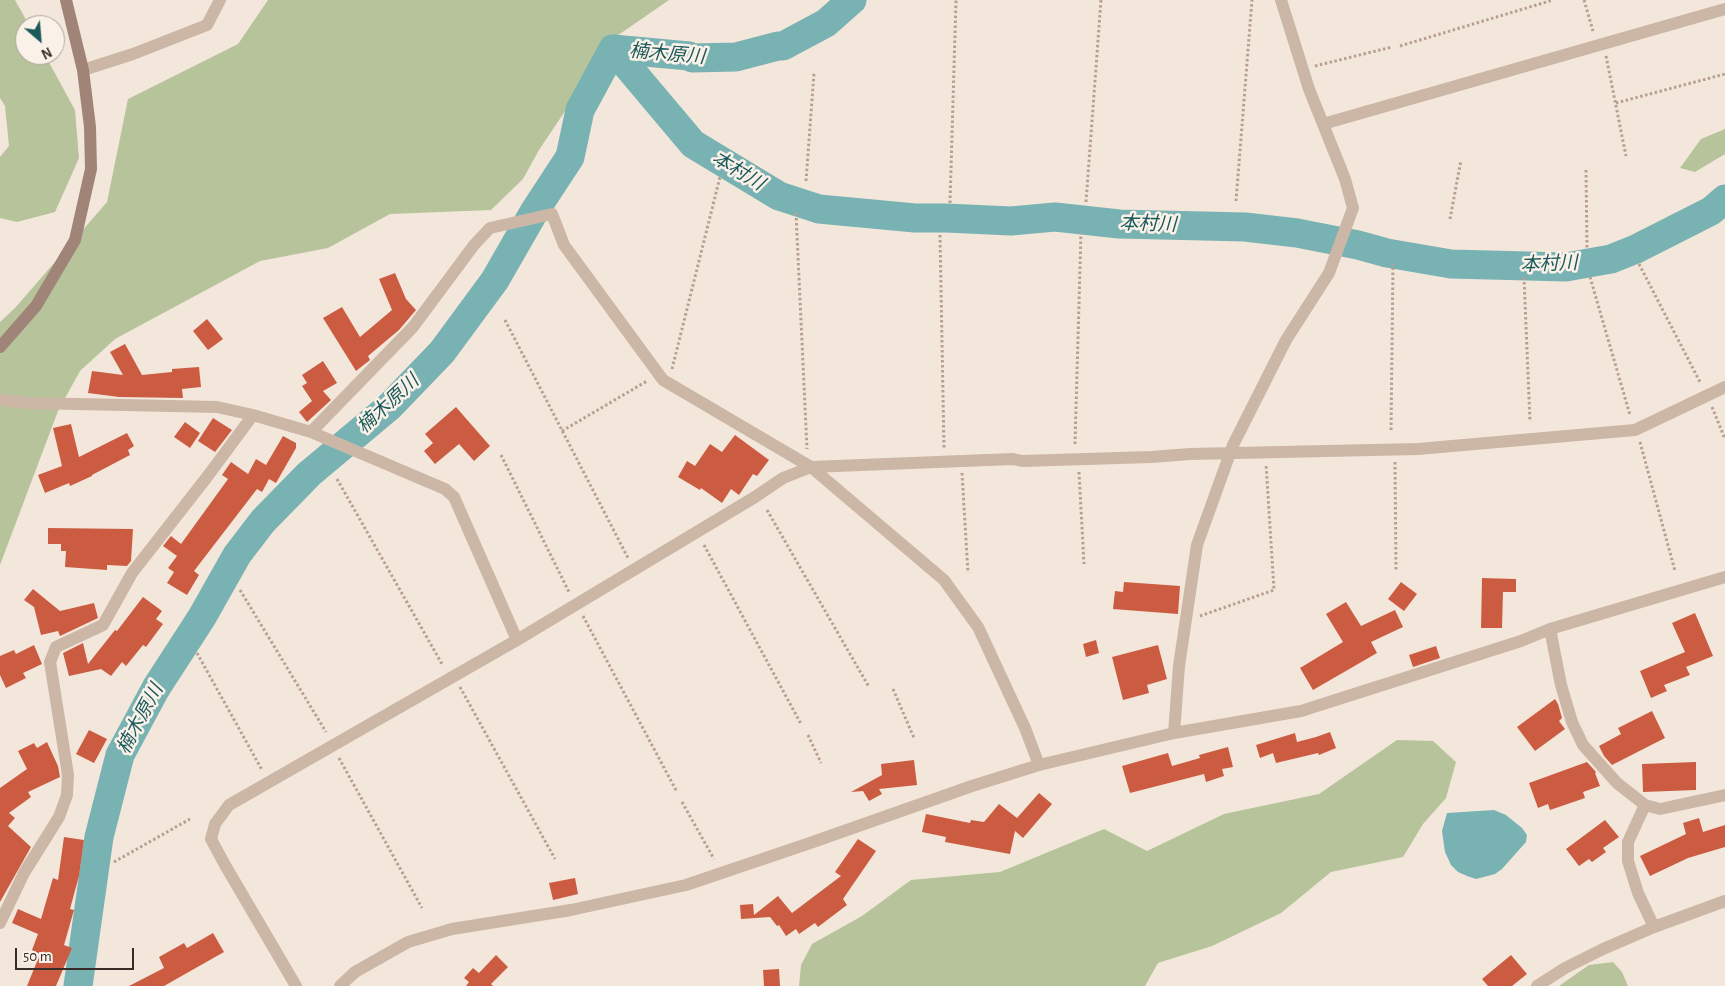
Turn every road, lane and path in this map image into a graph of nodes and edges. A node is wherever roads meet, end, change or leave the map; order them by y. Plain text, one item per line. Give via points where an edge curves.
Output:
1 (66, 0) edge
2 (220, 0) edge
3 (956, 0) edge
4 (1101, 0) edge
5 (1252, 0) edge
6 (1281, 0) edge
7 (1553, 0) edge
8 (1584, 0) edge
9 (1725, 9) edge
10 (1593, 31) dead end
11 (1400, 46) dead end
12 (1392, 47) dead end
13 (1605, 52) dead end
14 (1311, 67) dead end
15 (83, 70) junction
16 (814, 73) dead end
17 (1725, 74) edge
18 (1616, 103) junction
19 (1323, 124) junction
20 (1626, 156) dead end
21 (1461, 160) dead end
22 (1586, 170) dead end
23 (720, 177) dead end
24 (806, 181) dead end
25 (1236, 201) dead end
26 (1086, 202) dead end
27 (950, 203) dead end
28 (796, 213) dead end
29 (1450, 219) dead end
30 (1081, 233) dead end
31 (940, 234) dead end
32 (1587, 248) dead end
33 (1393, 264) dead end
34 (1639, 264) dead end
35 (1524, 276) dead end
36 (1590, 276) dead end
37 (505, 320) dead end
38 (0, 347) edge
39 (671, 372) dead end
40 (650, 379) dead end
41 (1700, 382) dead end
42 (1725, 387) edge
43 (0, 400) edge
44 (1711, 405) dead end
45 (253, 415) junction
46 (1630, 416) dead end
47 (1530, 422) dead end
48 (1392, 430) dead end
49 (562, 431) junction
50 (317, 435) junction
51 (1725, 439) edge
52 (1639, 440) dead end
53 (1075, 444) dead end
54 (944, 448) dead end
55 (807, 450) dead end
56 (1230, 453) junction
57 (500, 455) dead end
58 (1395, 458) dead end
59 (1266, 463) dead end
60 (1079, 466) dead end
61 (811, 467) junction
62 (962, 470) dead end
63 (336, 479) dead end
64 (766, 510) dead end
65 (704, 545) dead end
66 (628, 559) dead end
67 (1084, 564) dead end
68 (1675, 571) dead end
69 (968, 572) dead end
70 (1396, 572) dead end
71 (1725, 577) edge
72 (240, 590) dead end
73 (569, 592) dead end
74 (582, 614) dead end
75 (1195, 618) dead end
76 (1550, 629) junction
77 (517, 640) junction
78 (197, 653) dead end
79 (442, 664) dead end
80 (458, 684) dead end
81 (869, 687) dead end
82 (893, 689) dead end
83 (801, 724) dead end
84 (326, 732) dead end
85 (1174, 733) junction
86 (808, 735) dead end
87 (914, 738) dead end
88 (336, 753) dead end
89 (821, 763) dead end
90 (1039, 765) junction
91 (262, 770) dead end
92 (677, 792) dead end
93 (1725, 795) edge
94 (682, 802) dead end
95 (1645, 805) junction
96 (190, 819) dead end
97 (556, 859) dead end
98 (714, 859) dead end
99 (114, 862) dead end
100 (1725, 901) edge
101 (422, 908) dead end
102 (2, 915) edge
103 (1654, 927) junction
104 (296, 986) edge
105 (340, 986) edge
106 (1537, 986) edge

1 - 15 street
2 - 15 street via 207,24
3 - 27 path
4 - 26 path
5 - 25 path
6 - 19 street
7 - 11 path
8 - 10 path
9 - 19 street
12 - 14 path
13 - 18 path
15 - 38 street via 91,169 74,240 36,306
16 - 24 path
17 - 18 path
18 - 20 path
19 - 56 street via 1353,208 1329,273 1286,340
21 - 29 path
22 - 32 path
23 - 39 path
28 - 55 path
30 - 53 path
31 - 54 path
33 - 48 path
34 - 41 path
35 - 47 path
36 - 46 path
37 - 49 path
40 - 49 path
42 - 56 street via 1635,430 1418,449
43 - 45 street via 217,407
44 - 51 path
45 - 50 street
45 - 102 street via 132,573 103,625 56,647 50,662 68,775 67,795 59,817
49 - 66 path
50 - 61 street via 413,327 490,228 552,214 564,245 663,380
50 - 77 street via 445,489 454,497
52 - 68 path
56 - 61 street
56 - 85 street via 1197,545 1179,666
57 - 73 path
58 - 70 path
59 - 75 path via 1274,590
60 - 67 path
61 - 77 street via 783,478
61 - 90 street via 944,580 978,627
62 - 69 path
63 - 79 path
64 - 81 path
65 - 83 path
71 - 76 street
72 - 84 path
74 - 92 path
76 - 85 street via 1301,710
76 - 95 street via 1561,685 1583,745 1617,783
77 - 104 street via 229,805 215,824 211,839
78 - 91 path
80 - 97 path
82 - 87 path
85 - 90 street
86 - 89 path
88 - 101 path
90 - 105 street via 686,885 571,910 452,929 408,942 355,972
93 - 95 street via 1660,809
94 - 98 path
95 - 103 street via 1628,842 1628,862
96 - 99 path
100 - 103 street
103 - 106 street via 1572,964

